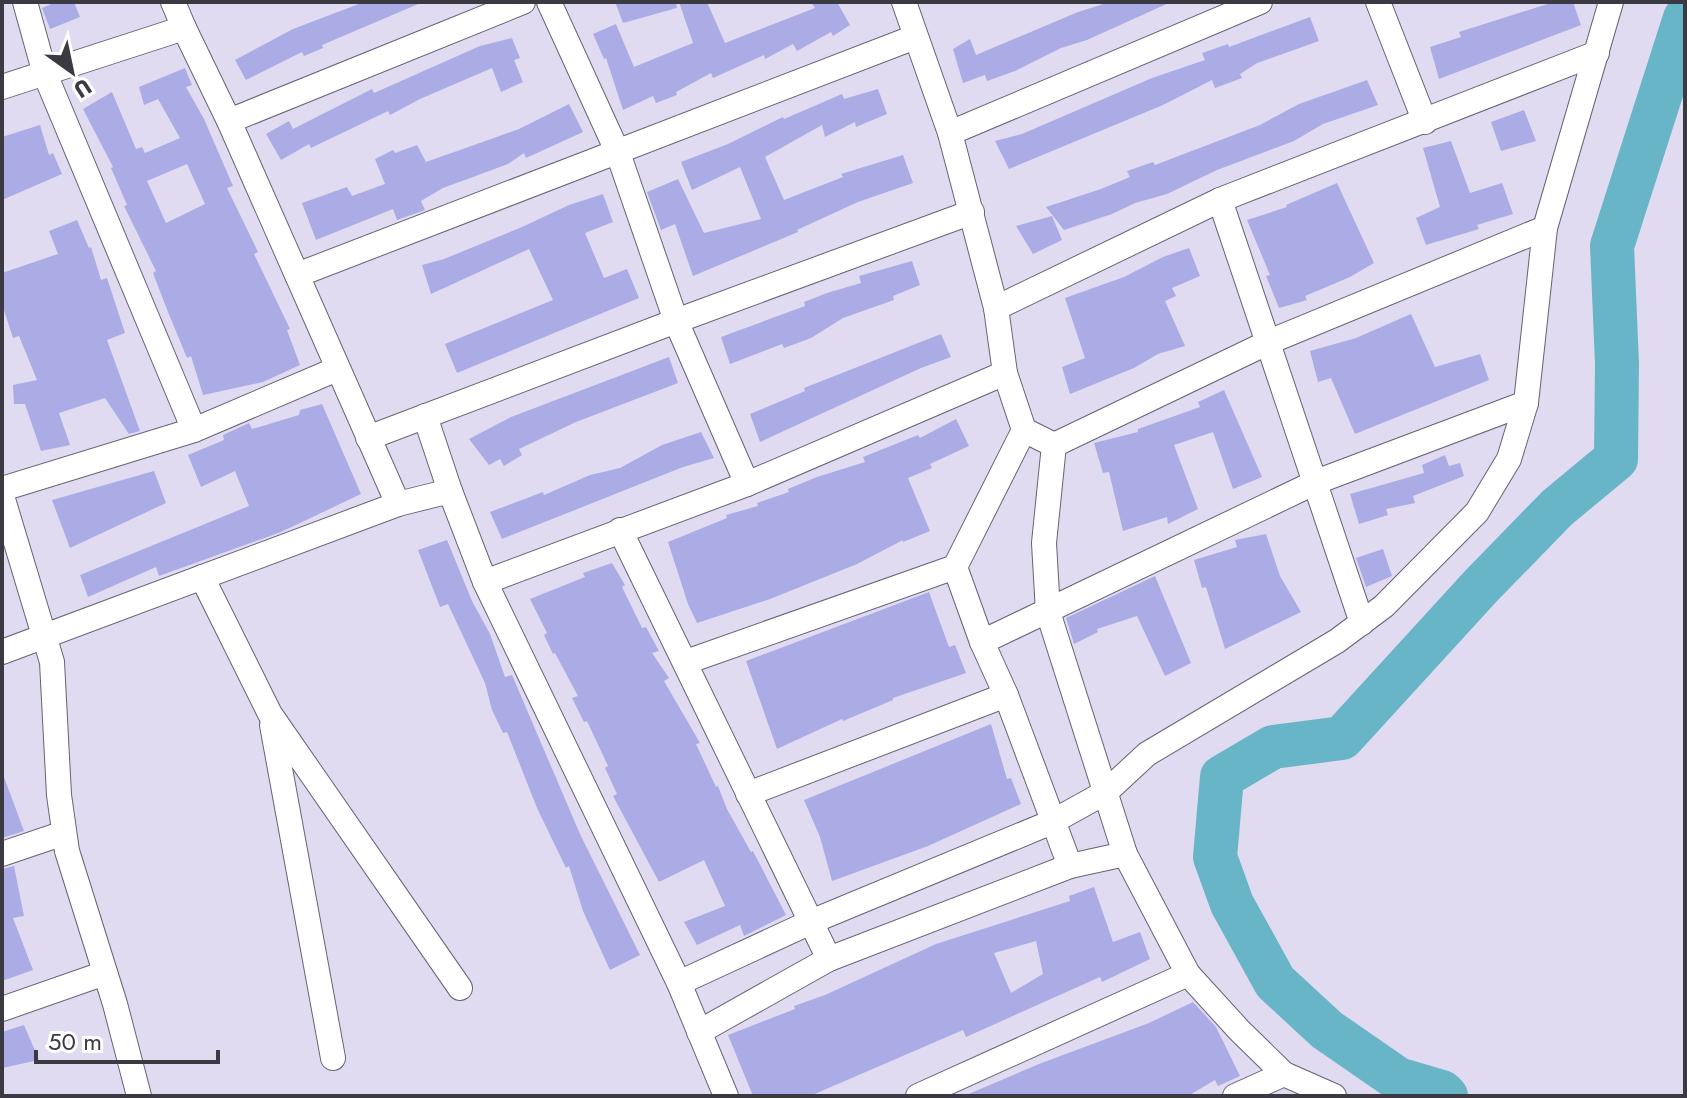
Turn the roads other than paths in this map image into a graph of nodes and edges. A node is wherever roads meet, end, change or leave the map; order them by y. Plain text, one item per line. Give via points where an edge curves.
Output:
1 (25, 2) edge
2 (173, 2) edge
3 (523, 2) edge
4 (549, 2) edge
5 (904, 2) edge
6 (1260, 2) edge
7 (1378, 2) edge
8 (1611, 2) edge
9 (184, 28) junction
10 (915, 37) junction
11 (1597, 53) junction
12 (45, 74) junction
13 (2, 87) edge
14 (229, 121) junction
15 (1425, 122) junction
16 (950, 133) junction
17 (618, 153) junction
18 (1220, 200) junction
19 (972, 212) junction
20 (1545, 228) junction
21 (297, 275) junction
22 (996, 308) junction
23 (676, 321) junction
24 (1269, 342) junction
25 (337, 369) junction
26 (1005, 373) junction
27 (1526, 403) junction
28 (425, 416) junction
29 (194, 430) junction
30 (1024, 430) junction
31 (368, 438) junction
32 (1054, 445) junction
33 (1316, 482) junction
34 (747, 484) junction
35 (2, 489) edge
36 (450, 491) junction
37 (2, 496) edge
38 (398, 504) junction
39 (620, 530) junction
40 (955, 567) junction
41 (202, 577) junction
42 (485, 582) junction
43 (1048, 612) junction
44 (1362, 623) junction
45 (44, 636) junction
46 (982, 642) junction
47 (2, 652) edge
48 (686, 662) junction
49 (1006, 695) junction
50 (270, 714) junction
51 (1106, 792) junction
52 (748, 794) junction
53 (1052, 822) junction
54 (64, 833) junction
55 (2, 854) edge
56 (1125, 854) junction
57 (1070, 866) junction
58 (813, 921) junction
59 (829, 959) junction
60 (105, 973) junction
61 (1188, 974) junction
62 (679, 983) junction
63 (460, 988) dead end
64 (2, 1009) edge
65 (699, 1032) junction
66 (333, 1058) dead end
67 (1284, 1074) junction
68 (139, 1096) edge
69 (726, 1096) edge
70 (918, 1096) edge
71 (1235, 1096) edge
72 (1334, 1096) edge

1 - 12 street
2 - 9 street
3 - 14 street
4 - 17 street
5 - 10 street
6 - 16 street
7 - 15 street
8 - 11 street
9 - 12 street
9 - 14 street
10 - 16 street
10 - 17 street
11 - 15 street
11 - 20 street
12 - 13 street
12 - 29 street
14 - 21 street
15 - 18 street
16 - 19 street
17 - 21 street
17 - 23 street
18 - 22 street
18 - 24 street
19 - 22 street
19 - 23 street
20 - 24 street
20 - 27 street
21 - 25 street
22 - 26 street
23 - 28 street
23 - 34 street
24 - 32 street
24 - 33 street
25 - 29 street
25 - 31 street
26 - 30 street
26 - 34 street
27 - 33 street
27 - 44 street via 1509,459 1477,512
28 - 31 street
28 - 36 street
29 - 35 street
30 - 32 street
30 - 40 street
31 - 38 street
32 - 43 street via 1044,543
33 - 43 street
33 - 44 street
34 - 39 street
36 - 38 street
36 - 42 street
37 - 45 street
38 - 41 street
39 - 42 street
39 - 48 street
40 - 46 street
40 - 48 street
41 - 45 street
41 - 50 street
42 - 62 street
43 - 46 street
43 - 51 street
44 - 51 street via 1147,754
45 - 47 street
45 - 54 street via 52,662
46 - 49 street
48 - 52 street
49 - 52 street
49 - 53 street
50 - 63 street
50 - 66 street
51 - 53 street
51 - 56 street
52 - 58 street
53 - 57 street
53 - 58 street
54 - 55 street
54 - 60 street
56 - 57 street
56 - 61 street
57 - 59 street
58 - 59 street
58 - 62 street
59 - 65 street
60 - 64 street
60 - 68 street
61 - 67 street
61 - 70 street
62 - 65 street
65 - 69 street
67 - 71 street
67 - 72 street

